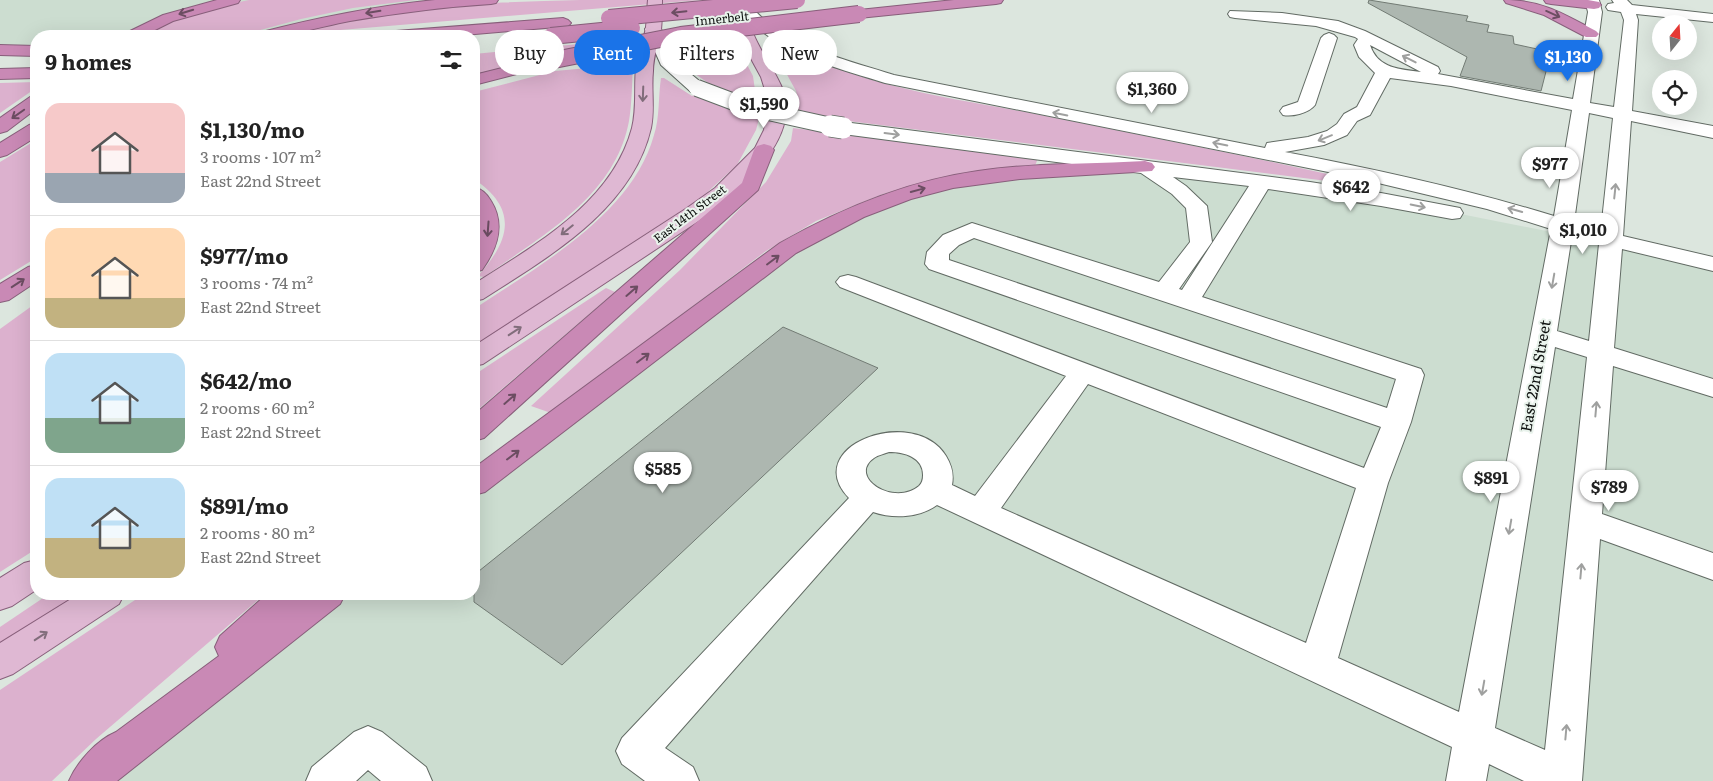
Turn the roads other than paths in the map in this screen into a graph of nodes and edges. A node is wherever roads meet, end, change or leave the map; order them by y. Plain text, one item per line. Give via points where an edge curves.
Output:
1 (233, 0) edge
2 (491, 0) edge
3 (655, 0) edge
4 (737, 0) edge
5 (797, 0) edge
6 (911, 0) edge
7 (996, 0) edge
8 (1511, 0) edge
9 (1551, 0) edge
10 (1593, 2) edge
11 (1623, 4) edge
12 (854, 10) junction
13 (1235, 14) dead end
14 (1713, 18) edge
15 (653, 29) junction
16 (144, 30) edge
17 (288, 30) edge
18 (468, 30) edge
19 (1591, 34) junction
20 (1363, 35) junction
21 (1329, 38) dead end
22 (480, 42) edge
23 (0, 50) edge
24 (30, 51) edge
25 (1384, 72) junction
26 (30, 73) edge
27 (5, 74) edge
28 (480, 78) edge
29 (1451, 81) junction
30 (30, 105) edge
31 (1581, 107) junction
32 (1289, 112) dead end
33 (1364, 112) junction
34 (1622, 114) junction
35 (0, 126) edge
36 (1713, 132) edge
37 (30, 133) edge
38 (1246, 149) junction
39 (764, 150) junction
40 (0, 151) edge
41 (1351, 155) junction
42 (1145, 167) junction
43 (1262, 182) junction
44 (480, 201) edge
45 (1561, 228) junction
46 (1611, 240) junction
47 (480, 256) edge
48 (1713, 264) edge
49 (30, 276) edge
50 (848, 282) dead end
51 (480, 290) edge
52 (1164, 292) junction
53 (0, 295) edge
54 (1188, 300) junction
55 (1543, 335) junction
56 (480, 354) edge
57 (1601, 354) junction
58 (1084, 371) junction
59 (1713, 388) edge
60 (1398, 422) junction
61 (480, 426) edge
62 (480, 479) edge
63 (1373, 482) junction
64 (933, 490) junction
65 (867, 498) junction
66 (980, 512) junction
67 (1585, 520) junction
68 (1713, 567) edge
69 (30, 577) edge
70 (0, 596) edge
71 (98, 600) edge
72 (284, 600) edge
73 (320, 600) edge
74 (0, 663) edge
75 (1317, 665) junction
76 (1474, 736) junction
77 (99, 772) edge
78 (1562, 780) edge
79 (326, 781) edge
80 (412, 781) edge
81 (679, 781) edge
82 (1466, 781) edge

1 -> 16 highway via 175,16
2 -> 17 highway via 374,12
3 - 15 main road
38 -> 4 street via 891,79 838,63 784,38 752,17
4 - 39 main road, East 14th Street via 745,33 775,93 773,130
5 -> 18 highway, Innerbelt, bridge
6 - 12 highway, Innerbelt
7 - 12 highway
8 -> 19 highway via 1549,12
9 - 10 highway
10 - 11 street
10 - 19 street, East 22nd Street
11 - 14 street
11 - 34 street via 1631,20
12 - 22 highway, Innerbelt, bridge
12 - 28 highway, bridge via 640,42
13 - 20 street via 1271,16
15 -> 42 street, bridge via 667,62 697,88 783,117 844,128
15 -> 51 main road via 645,65 641,127 620,176 592,209 564,233
19 - 31 street, East 22nd Street
20 - 25 street via 1365,54
29 -> 20 street
21 - 32 street via 1306,106
23 - 24 highway
25 - 29 street
25 - 33 street
26 - 27 highway
29 - 31 street
30 -> 35 highway
31 - 34 street
31 - 45 street, East 22nd Street
33 -> 38 street via 1352,115 1340,131 1311,143
33 - 41 street via 1366,119
34 - 36 street
46 -> 34 street
37 - 40 highway
38 - 41 street
56 -> 39 main road, East 14th Street via 695,213 722,192
61 -> 39 highway via 751,186
45 -> 41 street
42 - 43 street
42 - 52 street via 1196,206 1201,242
62 -> 42 highway via 788,248 836,220 915,191 980,177
43 -> 45 street via 1410,204 1491,221
43 - 54 street
44 -> 47 highway via 489,223 487,241
45 - 46 street
45 -> 55 street, East 22nd Street
46 - 48 street
46 - 57 street
53 -> 49 highway
50 - 58 street
52 - 54 street
52 - 60 street via 972,230 951,240 938,252 937,264
54 - 60 street via 1411,374
55 - 57 street
55 -> 76 street, East 22nd Street
57 - 59 street
67 -> 57 street
58 - 63 street
58 - 66 street
60 - 63 street
63 - 75 street
64 - 65 street via 910,504 880,503
64 - 65 street via 939,481 934,459 914,445 886,442 862,451 850,469 857,489
64 - 66 street
65 - 81 street via 636,751
66 - 75 street
67 - 68 street
78 -> 67 street
69 - 70 main road
74 -> 71 main road
72 - 77 highway
73 - 77 highway
75 - 76 street via 1396,704
76 - 78 street
76 - 82 street, East 22nd Street
79 - 80 street via 368,745

